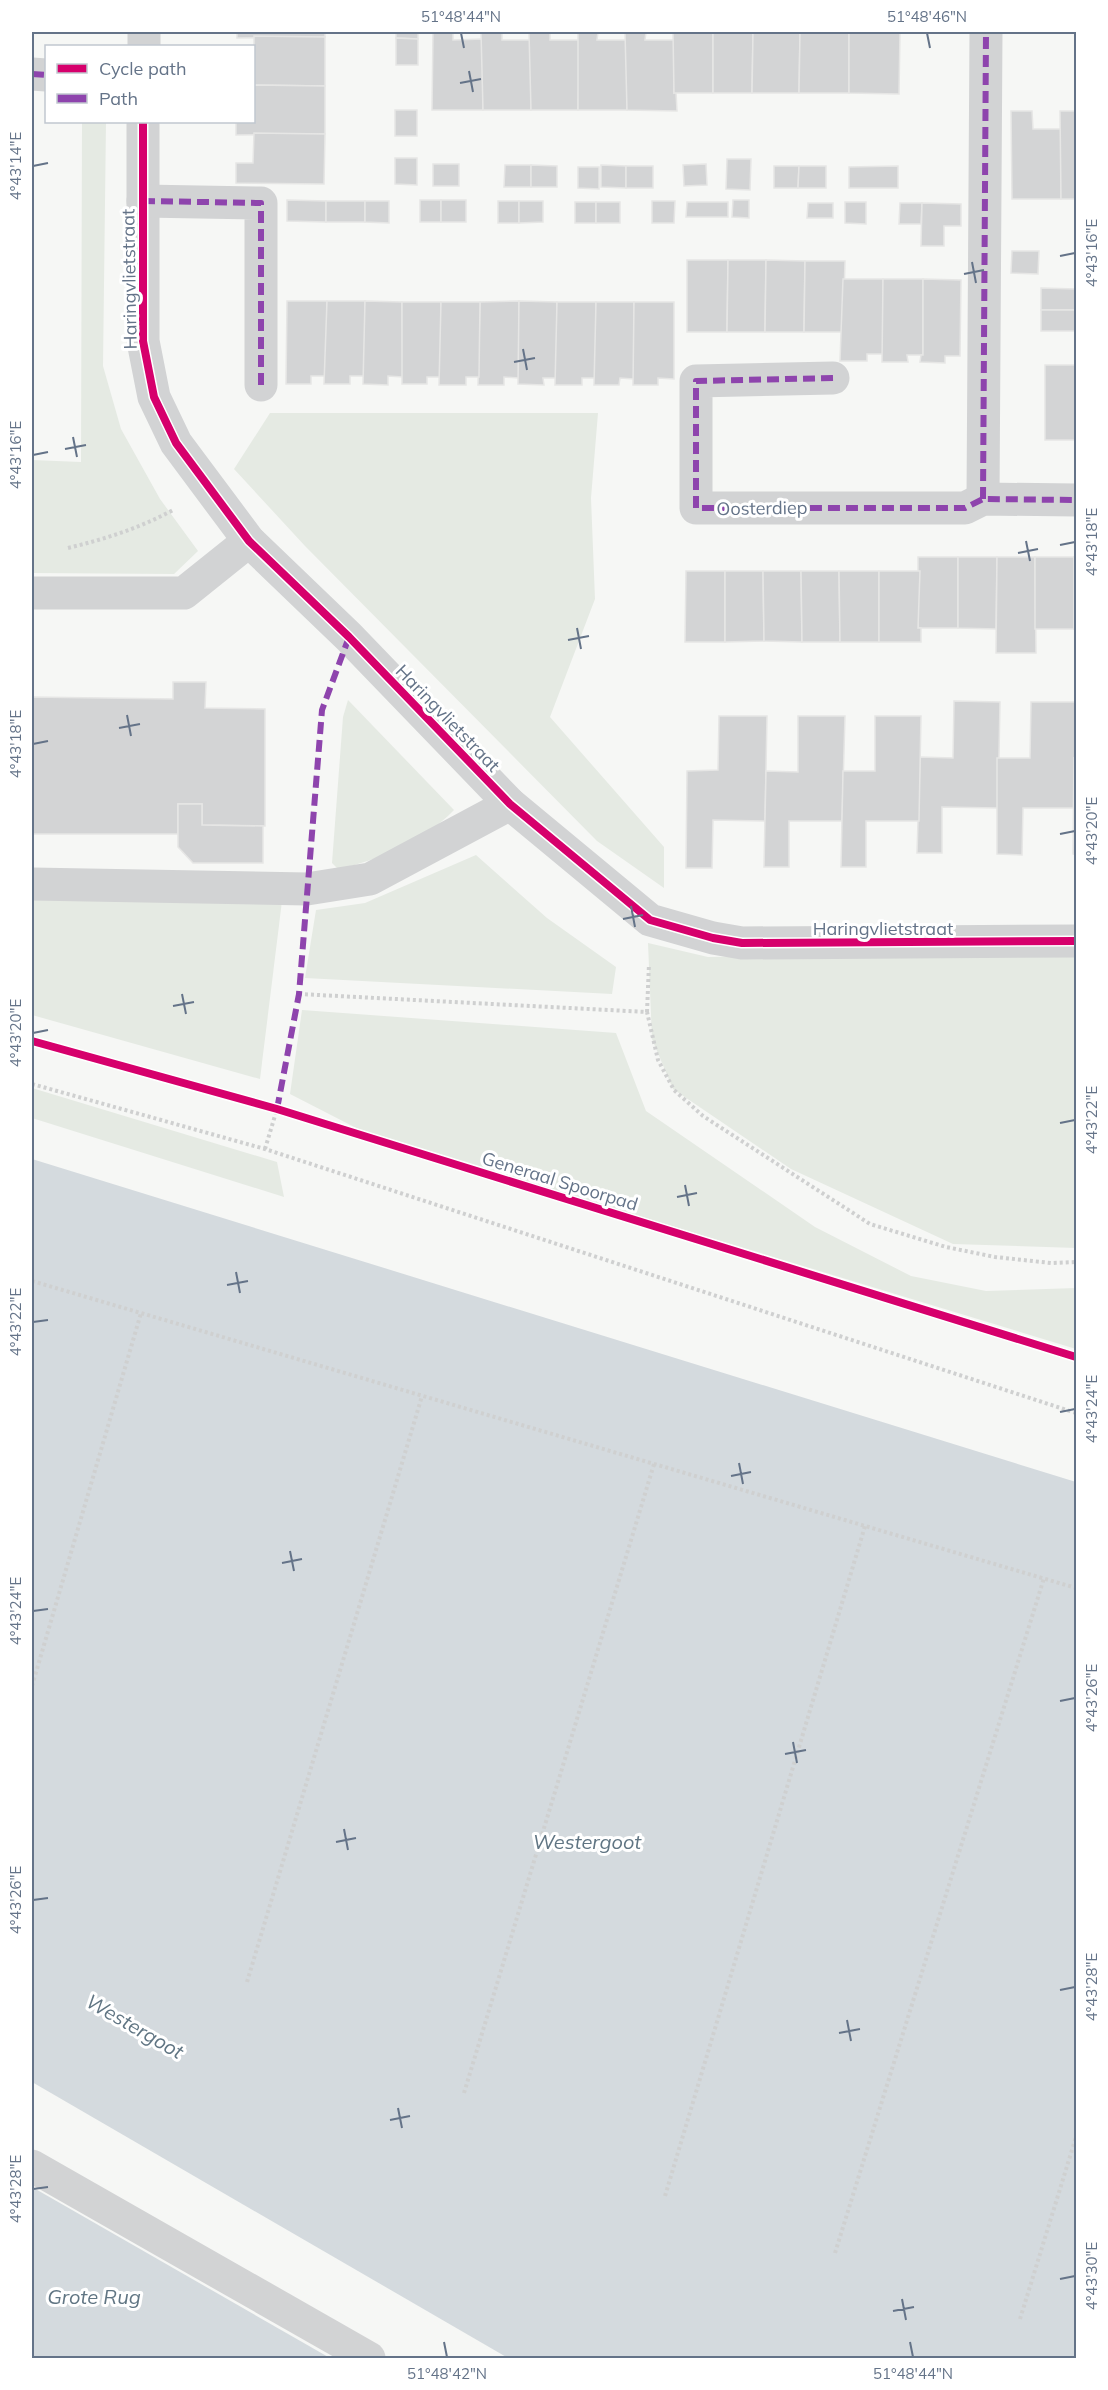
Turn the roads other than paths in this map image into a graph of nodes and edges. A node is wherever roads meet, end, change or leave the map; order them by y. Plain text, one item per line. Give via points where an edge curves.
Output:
1 (986, 32) edge
2 (143, 123) edge
3 (143, 201) junction
4 (833, 378) dead end
5 (261, 385) dead end
6 (983, 500) junction
7 (1077, 500) edge
8 (249, 541) junction
9 (32, 593) edge
10 (510, 804) junction
11 (32, 884) edge
12 (1077, 941) edge
13 (32, 2166) edge
14 (369, 2358) edge

1 - 6 street
2 - 3 street, Haringvlietstraat
3 - 5 street, Haringvlietstraat via 261,203
3 - 8 street, Haringvlietstraat via 143,331 154,397 176,443
4 - 6 street, Oosterdiep via 696,381 696,508 965,508
6 - 7 street, Oosterdiep
8 - 9 street via 184,593
8 - 10 street, Haringvlietstraat via 349,637
10 - 11 street via 370,879 307,889
10 - 12 street, Haringvlietstraat via 650,920 713,938 742,943
13 - 14 street

